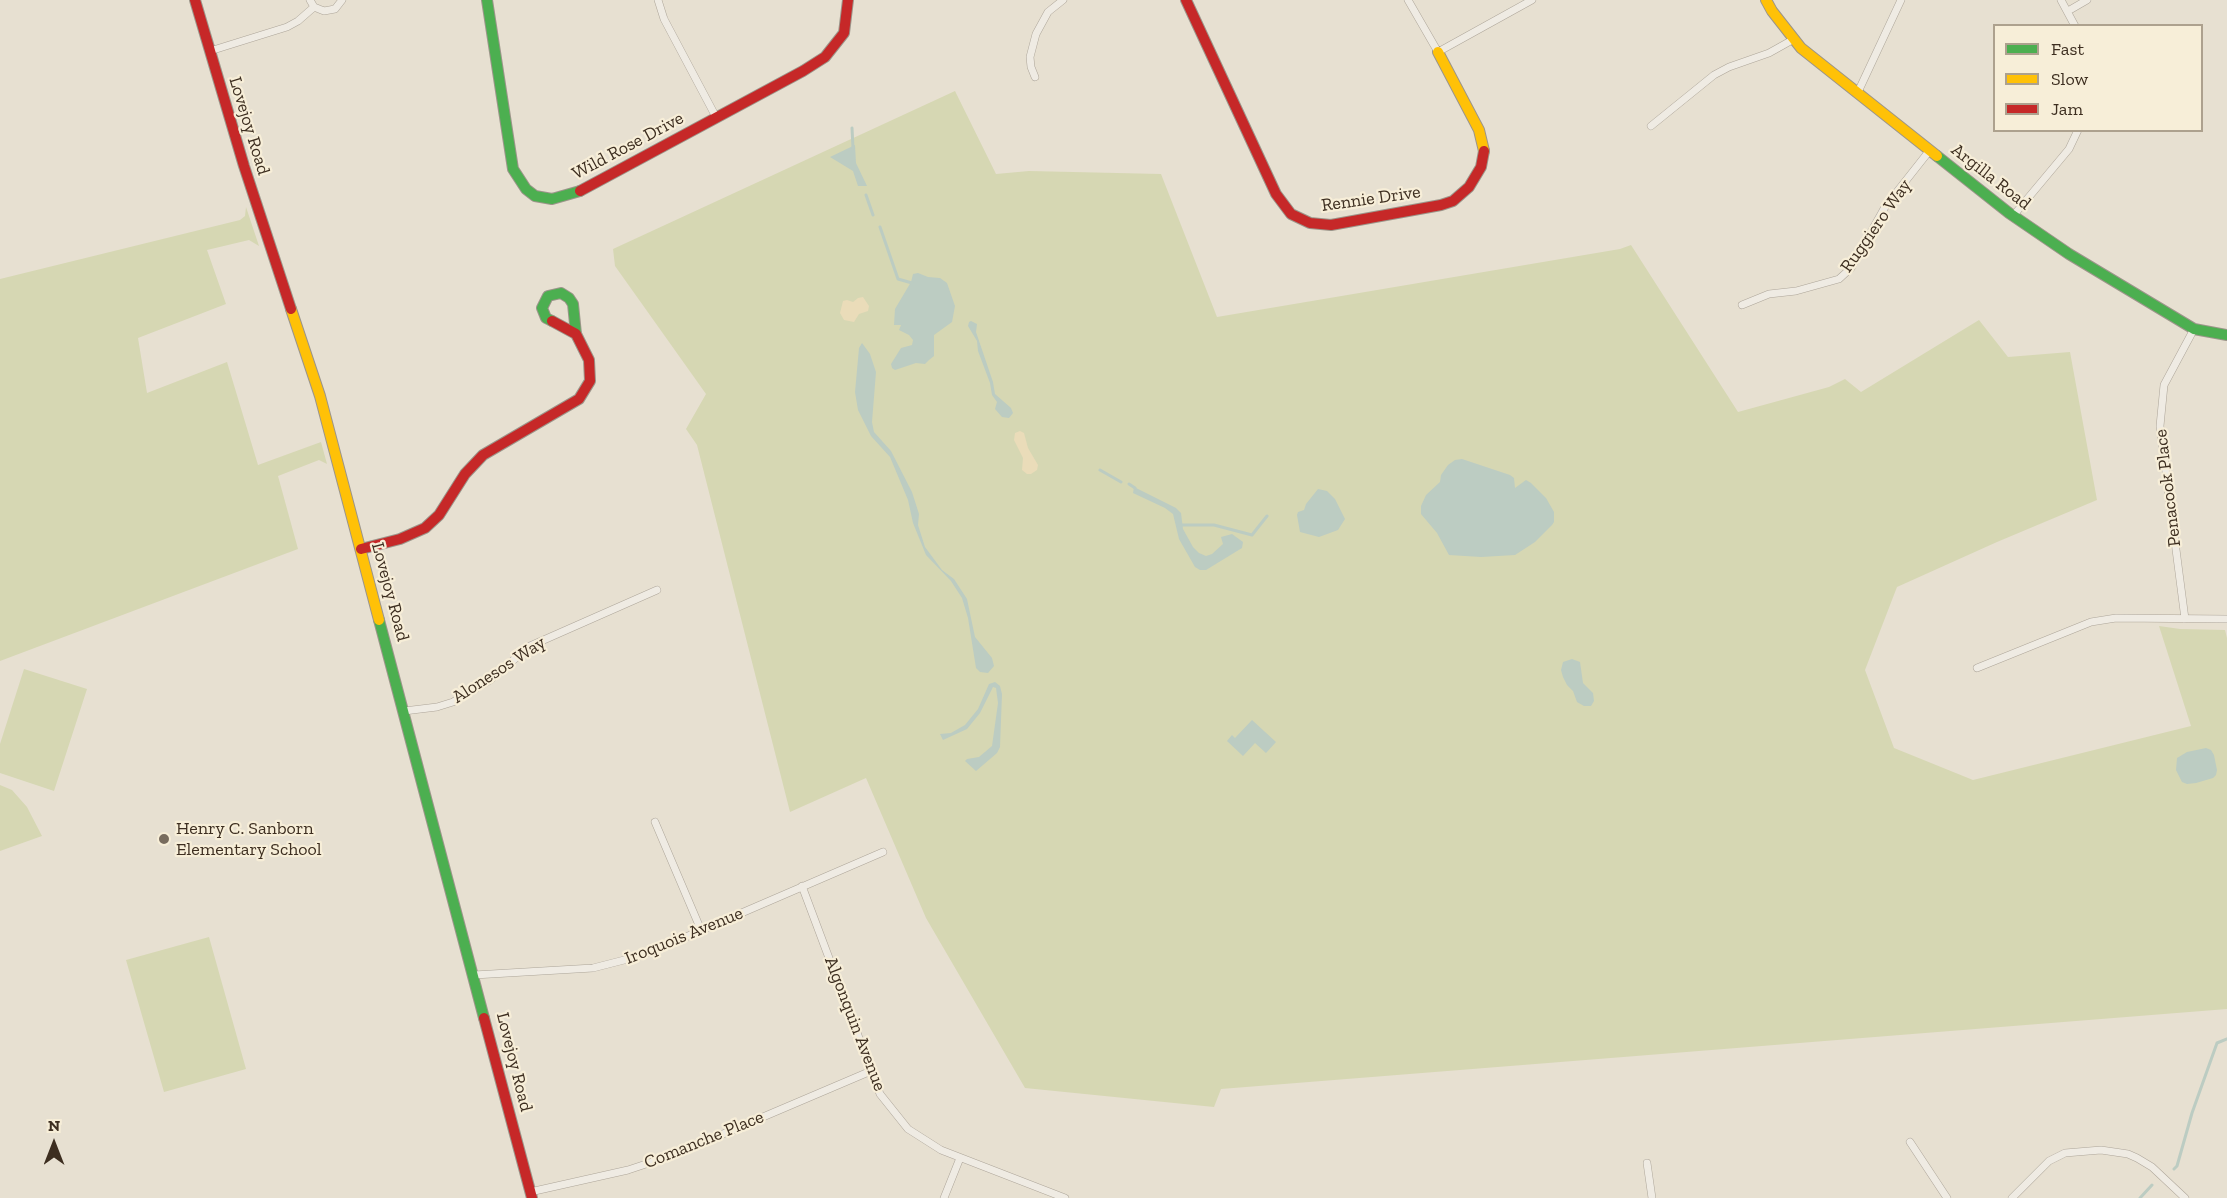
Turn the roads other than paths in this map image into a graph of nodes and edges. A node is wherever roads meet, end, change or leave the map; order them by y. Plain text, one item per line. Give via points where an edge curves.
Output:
1 (195, 0) edge
2 (310, 0) edge
3 (342, 0) edge
4 (487, 0) edge
5 (658, 0) edge
6 (849, 0) edge
7 (1063, 0) edge
8 (1186, 0) edge
9 (1408, 0) edge
10 (1532, 0) edge
11 (1766, 0) edge
12 (1901, 0) edge
13 (2061, 0) edge
14 (2087, 0) edge
15 (314, 7) junction
16 (2068, 11) junction
17 (2074, 24) edge
18 (1794, 39) junction
19 (210, 51) junction
20 (1438, 52) junction
21 (1035, 77) dead end
22 (1858, 93) junction
23 (716, 117) junction
24 (1651, 126) dead end
25 (2077, 132) edge
26 (1930, 150) junction
27 (2013, 216) junction
28 (1742, 305) dead end
29 (2194, 329) junction
30 (576, 334) dead end
31 (2227, 335) edge
32 (361, 549) junction
33 (657, 590) dead end
34 (2185, 619) junction
35 (2227, 619) edge
36 (1977, 668) dead end
37 (404, 711) junction
38 (655, 822) dead end
39 (883, 852) dead end
40 (802, 886) junction
41 (701, 930) junction
42 (474, 975) junction
43 (871, 1071) junction
44 (1910, 1142) dead end
45 (960, 1158) junction
46 (1647, 1162) dead end
47 (531, 1195) edge
48 (944, 1198) edge
49 (1065, 1198) edge
50 (1652, 1198) edge
51 (1947, 1198) edge
52 (2012, 1198) edge
53 (2186, 1198) edge

1 - 19 street, Lovejoy Road
2 - 15 street
3 - 15 street via 328,11
4 - 23 street, Wild Rose Drive via 513,169 518,180 536,196 552,199 575,194
5 - 23 street via 664,19
6 - 23 street, Wild Rose Drive via 844,33 825,57
7 - 21 street via 1048,12 1036,34 1030,57
8 - 20 street, Rennie Drive via 1276,194 1291,214 1310,223 1331,225 1441,205 1453,201 1469,187 1481,167 1482,141
9 - 20 street
10 - 20 street
11 - 18 street, Argilla Road
12 - 22 street
13 - 16 street
14 - 16 street
15 - 19 street via 287,27
16 - 17 street
18 - 22 street, Argilla Road
18 - 24 street via 1714,75
19 - 32 street, Lovejoy Road via 243,166 320,396
22 - 26 street, Argilla Road
25 - 27 street via 2064,155
26 - 27 street, Argilla Road
26 - 28 street, Ruggiero Way via 1885,207 1851,268 1839,279 1769,294
27 - 29 street, Argilla Road
29 - 31 street, Argilla Road
29 - 34 street, Penacook Place via 2164,385 2160,426
30 - 32 street via 591,367 590,381 579,399 483,455 465,474 439,515 424,528
32 - 37 street, Lovejoy Road
33 - 37 street, Alonesos Way via 530,646 490,680 453,702
34 - 35 street
34 - 36 street via 2116,618 2091,622
37 - 42 street, Lovejoy Road
38 - 41 street
39 - 40 street, Iroquois Avenue
40 - 41 street, Iroquois Avenue
40 - 43 street, Algonquin Avenue
41 - 42 street, Iroquois Avenue via 611,965
42 - 47 street, Lovejoy Road
43 - 45 street, Algonquin Avenue via 880,1094 908,1129
43 - 47 street, Comanche Place via 676,1154
44 - 51 street
45 - 48 street
45 - 49 street, Algonquin Avenue
46 - 50 street
52 - 53 street via 2049,1161 2064,1153 2101,1150 2137,1158

